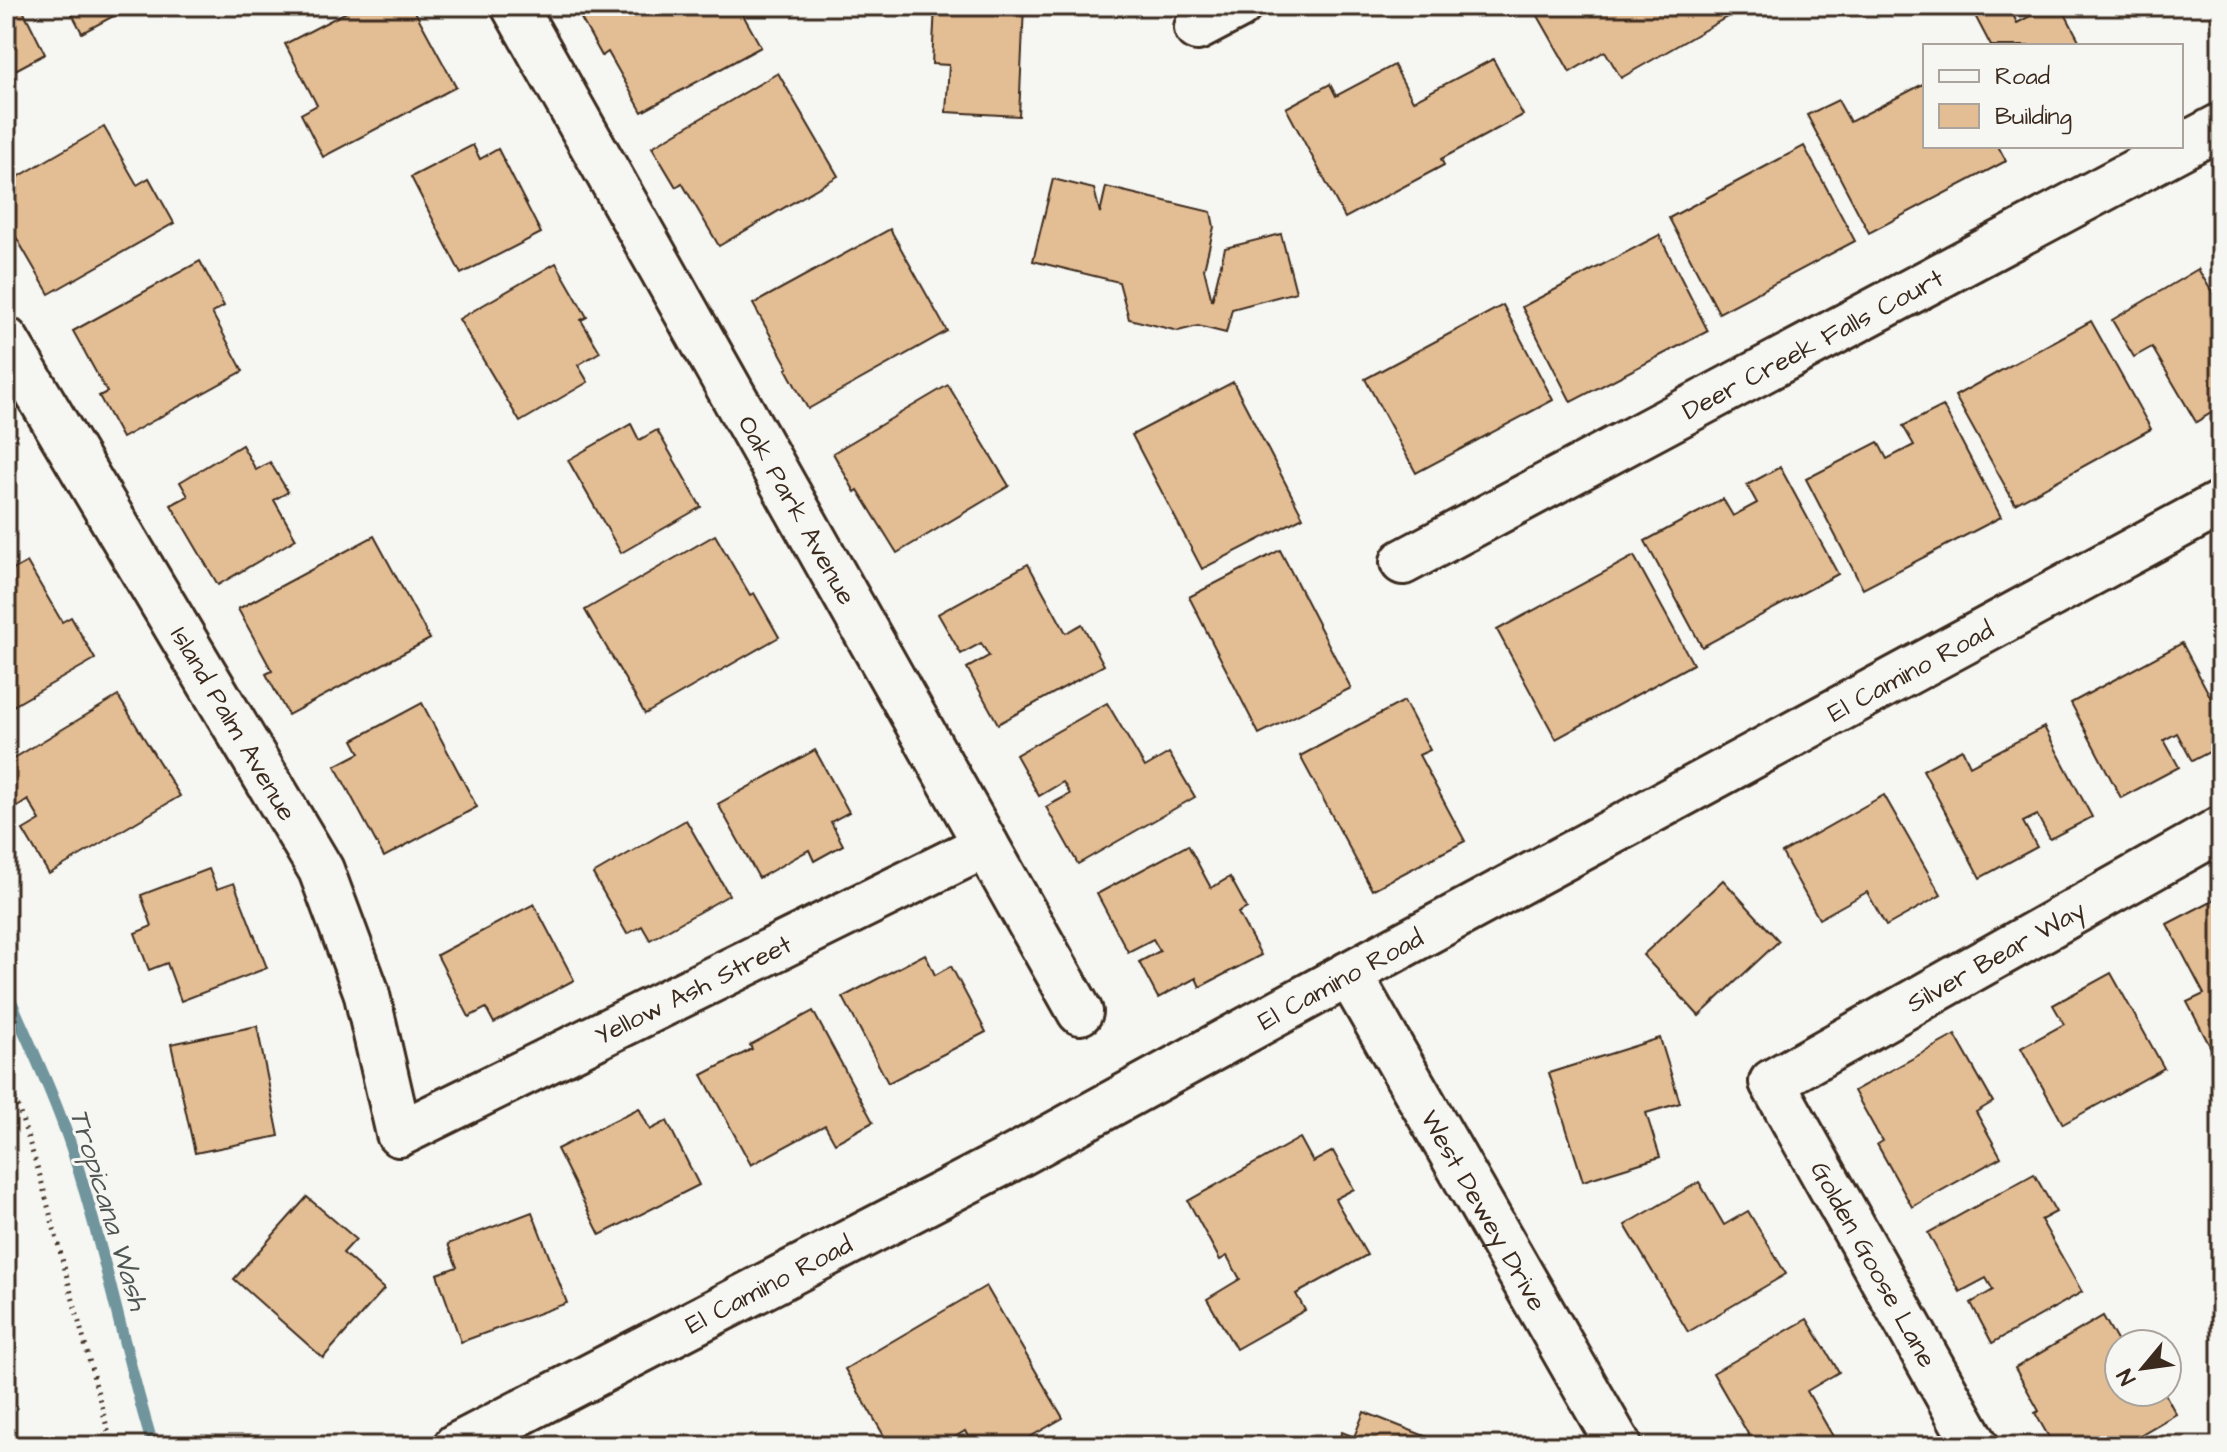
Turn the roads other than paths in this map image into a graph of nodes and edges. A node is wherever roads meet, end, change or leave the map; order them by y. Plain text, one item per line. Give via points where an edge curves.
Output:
1 (514, 6) edge
2 (1239, 6) edge
3 (1197, 28) dead end
4 (2221, 126) edge
5 (2183, 146) edge
6 (2180, 148) edge
7 (6, 340) edge
8 (2221, 503) edge
9 (1403, 562) dead end
10 (2221, 829) edge
11 (986, 845) junction
12 (1349, 974) junction
13 (1080, 1012) dead end
14 (1772, 1082) joint
15 (399, 1134) joint
16 (456, 1446) edge
17 (1619, 1446) edge
18 (1976, 1446) edge

1 - 11 street, Oak Park Avenue
2 - 3 street
4 - 5 street, Deer Creek Falls Court
6 - 9 street, Deer Creek Falls Court
7 - 15 street, Island Palm Avenue via 321,870 366,991
8 - 12 street, El Camino Road
10 - 14 street, Silver Bear Way
11 - 13 street, Oak Park Avenue
11 - 15 street, Yellow Ash Street
12 - 16 street, El Camino Road via 1014,1157
12 - 17 street, West Dewey Drive
14 - 18 street, Golden Goose Lane

